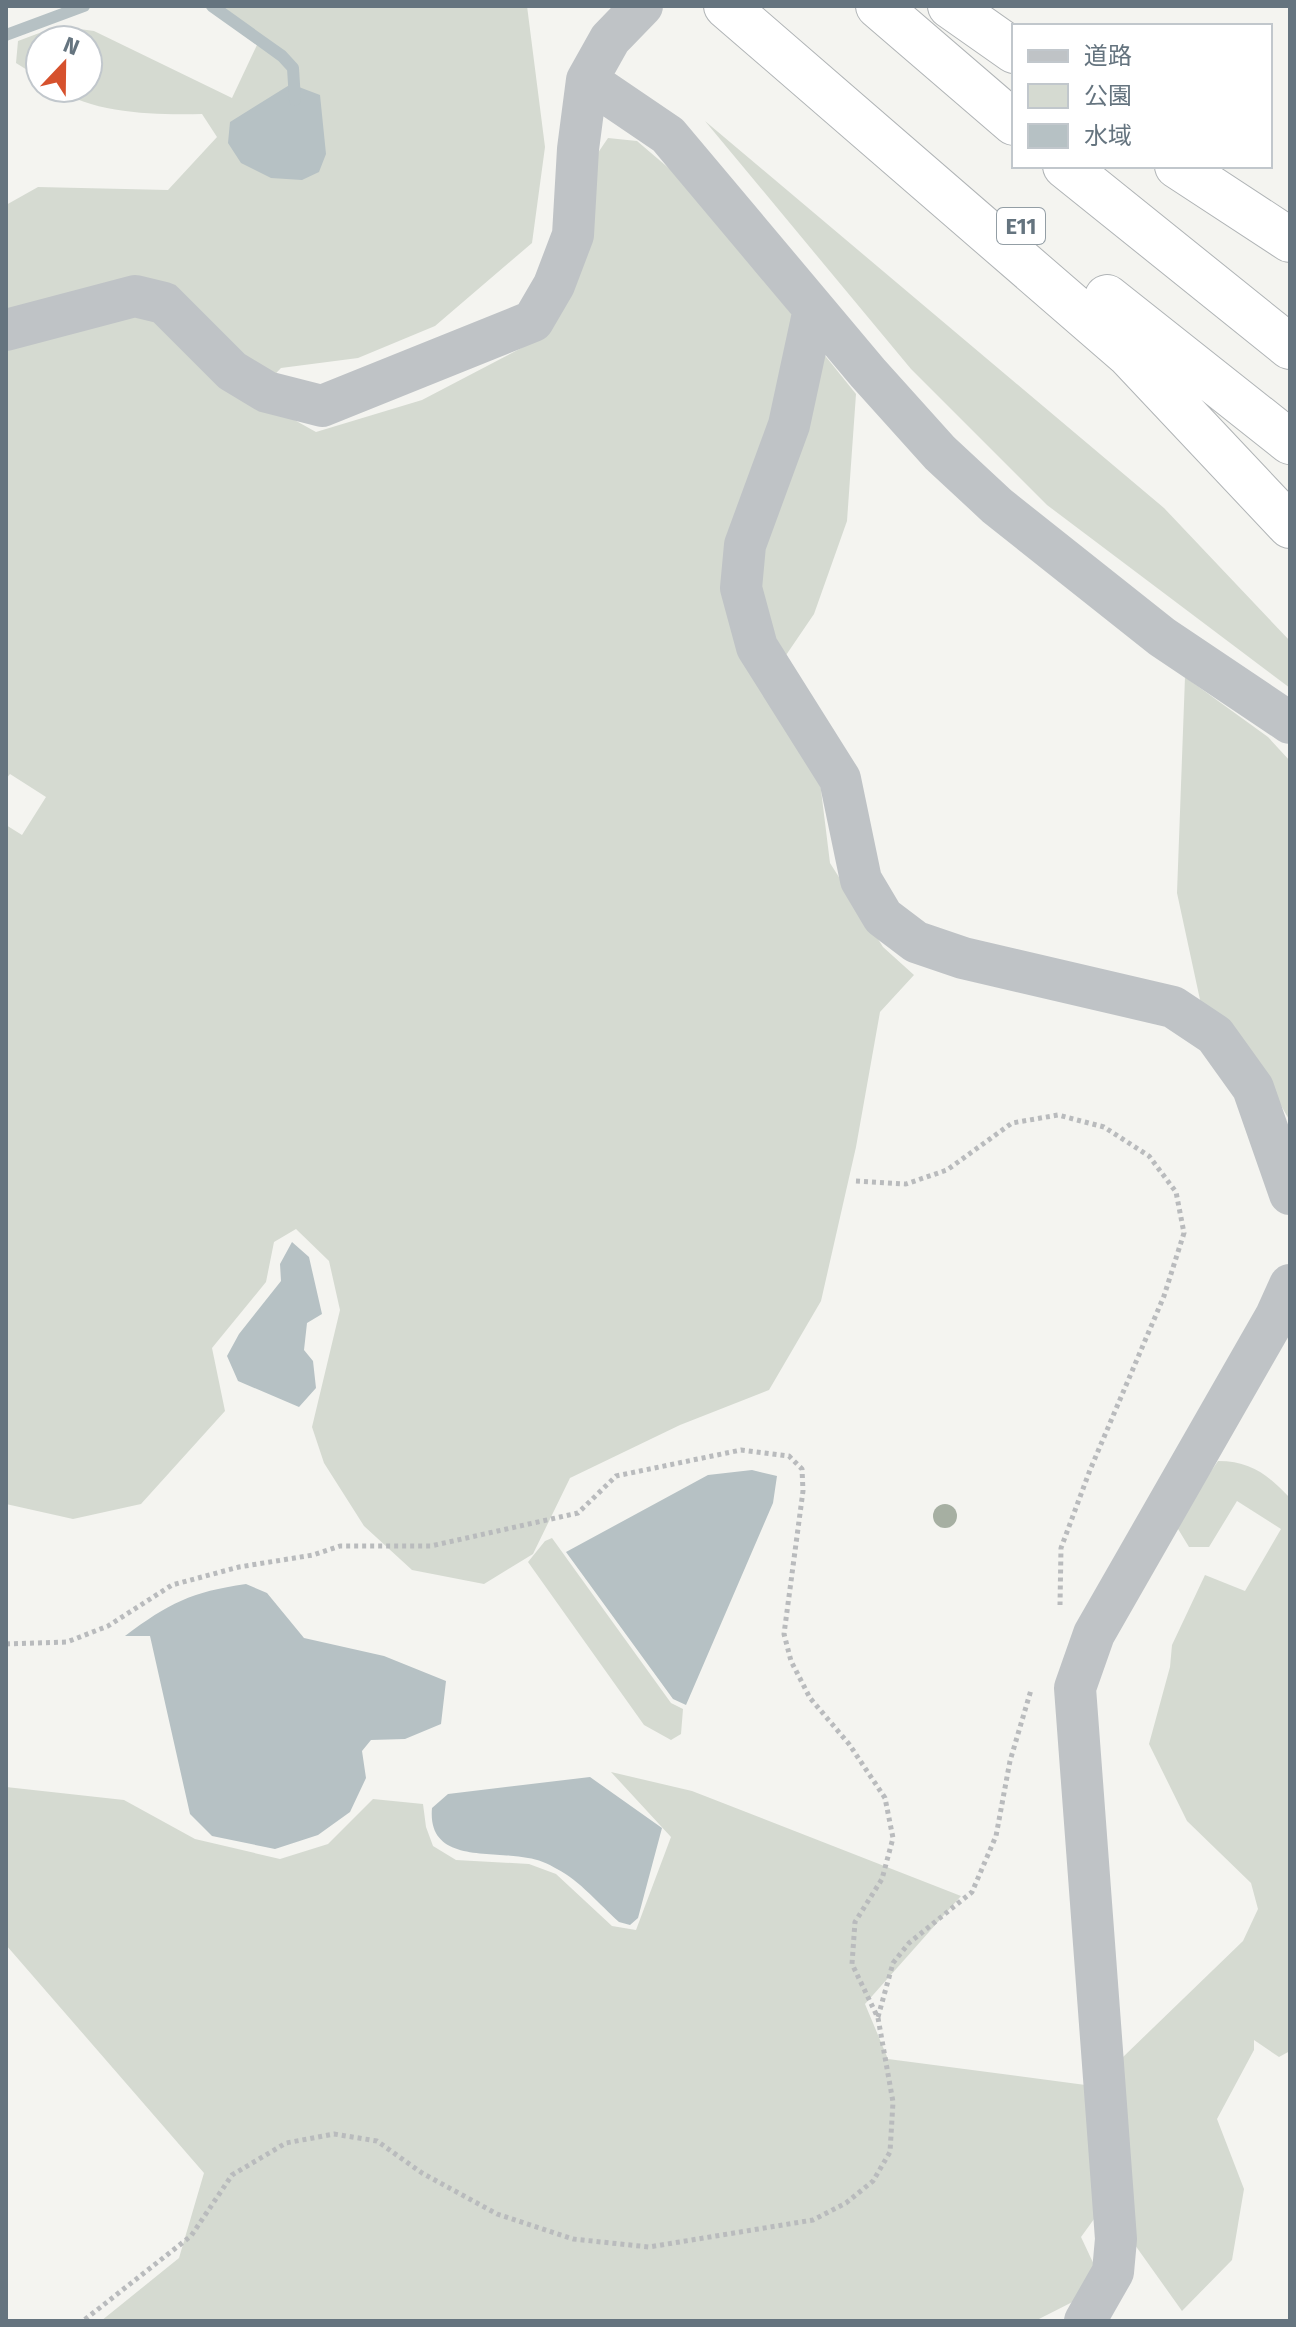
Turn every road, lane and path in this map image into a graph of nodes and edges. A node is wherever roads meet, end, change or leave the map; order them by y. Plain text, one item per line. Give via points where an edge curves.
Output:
1 (726, 6) edge
2 (756, 6) edge
3 (878, 6) edge
4 (950, 6) edge
5 (640, 8) edge
6 (1012, 50) edge
7 (587, 80) junction
8 (1012, 121) edge
9 (1067, 168) edge
10 (1180, 168) edge
11 (1290, 240) edge
12 (814, 309) junction
13 (6, 330) edge
14 (1290, 347) edge
15 (1290, 442) edge
16 (1290, 526) edge
17 (1290, 723) edge
18 (856, 1181) dead end
19 (1290, 1194) edge
20 (1290, 1285) edge
21 (6, 1644) edge
22 (1088, 1652) junction
23 (1034, 1681) dead end
24 (878, 2018) junction
25 (83, 2321) edge
26 (1085, 2321) edge

1 - 16 highway via 1128,354
2 - 15 highway, E11 via 1165,346
3 - 8 highway
4 - 6 highway
5 - 7 street via 610,39
7 - 12 street via 668,135
7 - 13 street via 573,235 533,321 322,406 267,392 232,371 164,303 135,296
9 - 14 highway
10 - 11 highway
12 - 17 street via 940,453 997,506 1162,637
12 - 19 street via 789,425 745,545 741,588 757,647 840,779 861,880 883,917 916,942 1173,1007 1215,1035 1253,1088
18 - 22 path via 906,1184 947,1170 1012,1123 1058,1115 1104,1127 1149,1156 1176,1192 1184,1233 1164,1296 1061,1548 1056,1645
20 - 22 street
21 - 24 path via 67,1642 108,1626 172,1585 239,1567 340,1546 431,1546 578,1513 616,1476 741,1450 789,1456 802,1469 803,1491 784,1634 791,1661 810,1698 885,1798 893,1838 882,1879 855,1922 852,1964
22 - 26 street via 1075,1688 1116,2239 1113,2272
23 - 24 path via 1010,1761 996,1836 972,1892 909,1943 893,1963
24 - 25 path via 893,2102 890,2152 873,2181 813,2220 649,2247 573,2239 497,2214 377,2141 334,2134 286,2143 232,2175 191,2236

